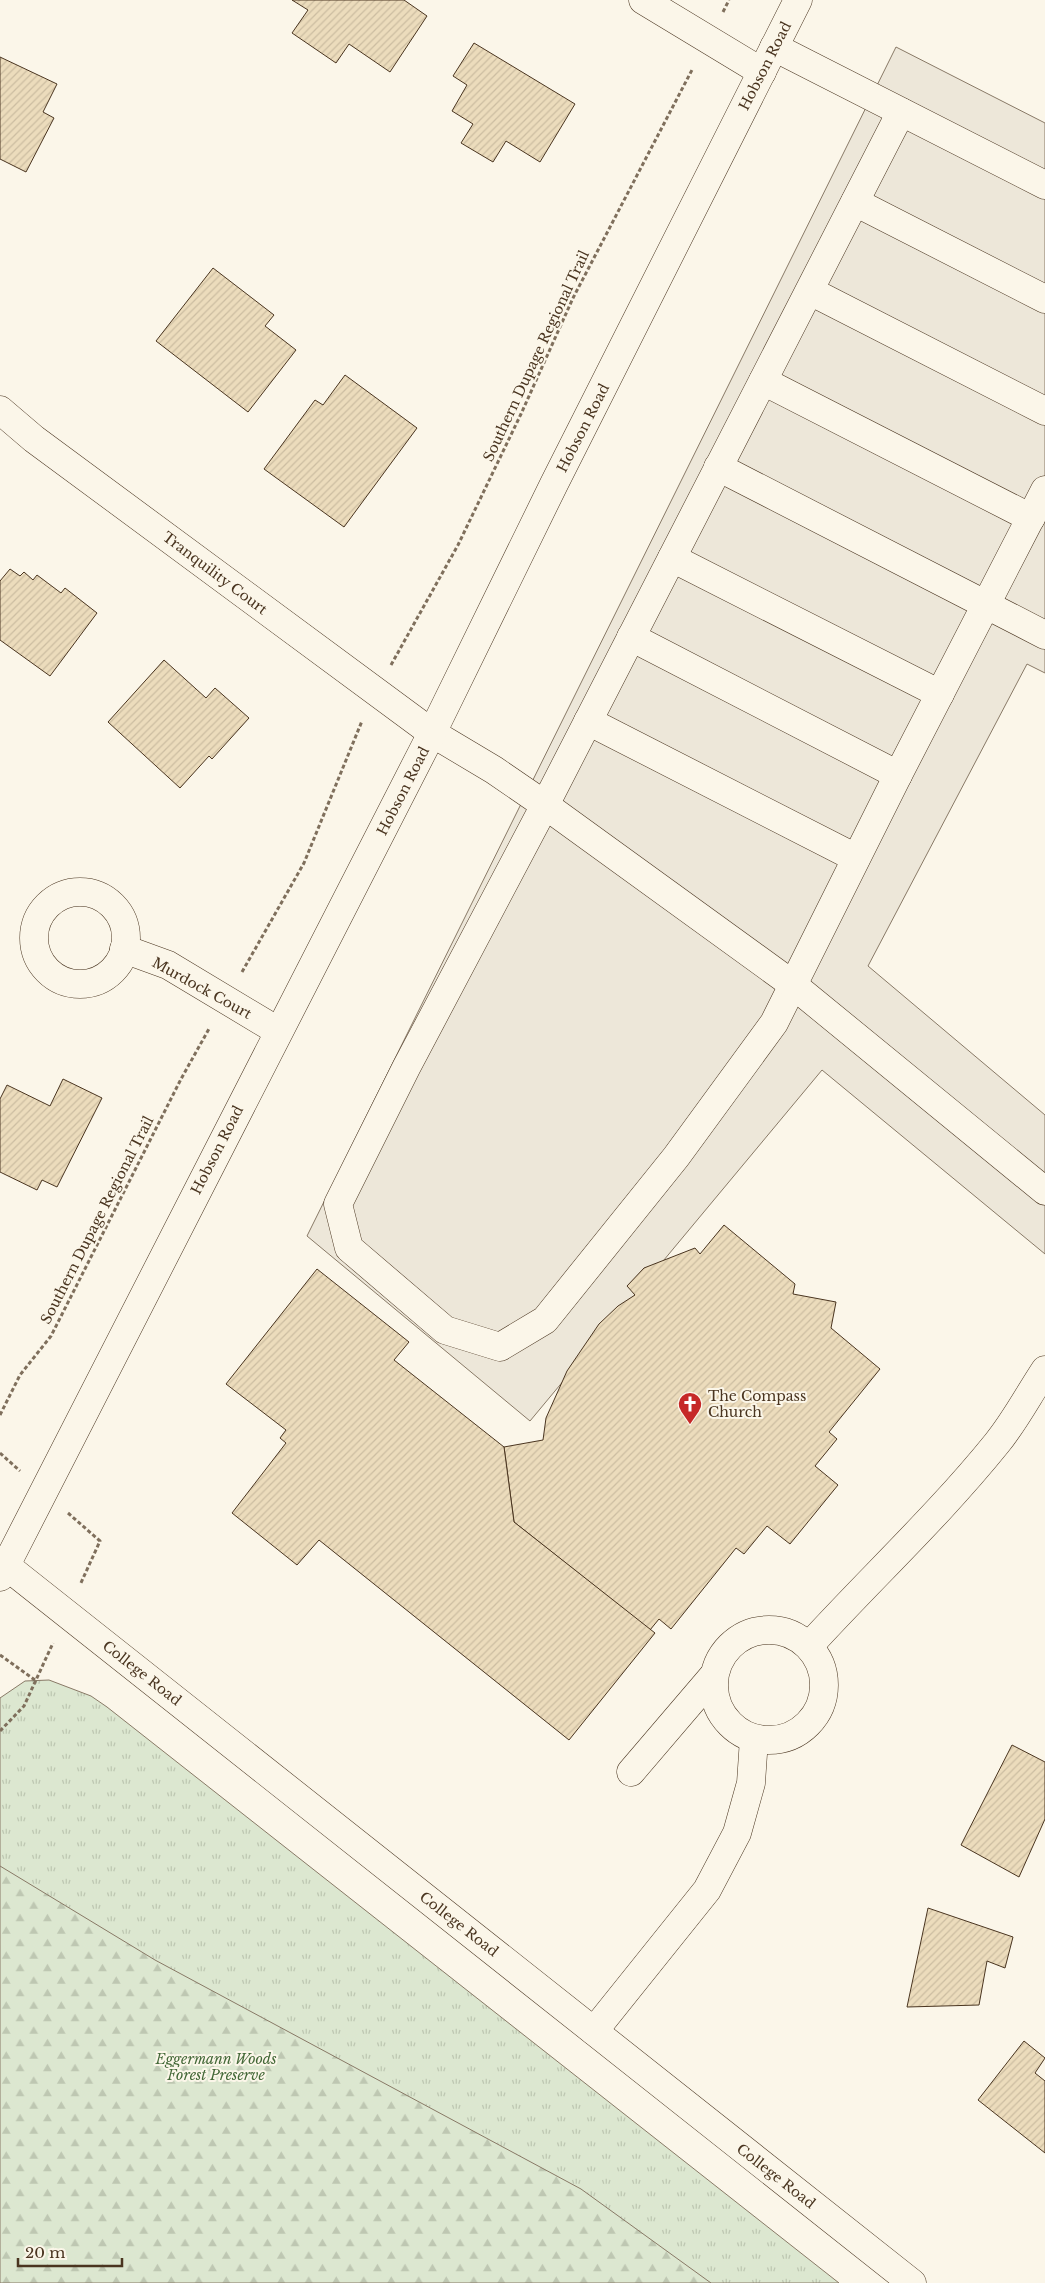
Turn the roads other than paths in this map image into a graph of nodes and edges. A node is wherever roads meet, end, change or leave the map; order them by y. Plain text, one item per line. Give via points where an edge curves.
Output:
1 (643, 0) edge
2 (798, 0) edge
3 (774, 47) junction
4 (762, 72) junction
5 (901, 112) junction
6 (1045, 185) edge
7 (855, 202) junction
8 (810, 291) junction
9 (1045, 300) edge
10 (763, 381) junction
11 (0, 410) edge
12 (1045, 411) edge
13 (718, 467) junction
14 (1045, 490) edge
15 (1031, 518) junction
16 (672, 558) junction
17 (985, 604) junction
18 (1045, 635) edge
19 (631, 638) junction
20 (940, 694) junction
21 (588, 721) junction
22 (432, 734) junction
23 (898, 774) junction
24 (545, 805) junction
25 (856, 858) junction
26 (124, 950) dead end
27 (792, 984) junction
28 (278, 1031) junction
29 (1045, 1192) edge
30 (1045, 1370) edge
31 (2, 1568) edge
32 (809, 1646) junction
33 (713, 1676) junction
34 (754, 1739) junction
35 (632, 1772) dead end
36 (594, 2031) junction
37 (912, 2283) edge

1 - 4 main road
2 - 3 main road, Hobson Road
3 - 4 main road, Hobson Road
3 - 5 main road
4 - 22 main road, Hobson Road
5 - 6 main road
5 - 7 main road
7 - 8 main road
7 - 9 main road
8 - 10 main road
8 - 12 main road
10 - 13 main road
10 - 15 main road
11 - 22 main road, Tranquility Court via 42,445
13 - 16 main road
13 - 17 main road
14 - 15 main road
15 - 17 main road
16 - 19 main road
16 - 20 main road
17 - 18 main road
17 - 20 main road
19 - 21 main road
19 - 23 main road
20 - 23 main road
21 - 24 main road
21 - 25 main road
22 - 24 main road, Tranquility Court via 494,770
22 - 28 main road, Hobson Road
23 - 25 main road
24 - 27 main road, Tranquility Court
24 - 27 main road via 338,1204 349,1248 445,1330 500,1347 545,1320 676,1157 774,1023
25 - 27 main road
26 - 28 main road, Murdock Court via 168,965
27 - 29 main road, Tranquility Court
28 - 31 main road, Hobson Road
30 - 32 main road via 998,1442
31 - 36 main road, College Road
32 - 33 main road via 792,1634 772,1630 752,1632 734,1642 720,1657
32 - 34 main road via 818,1658 822,1672 822,1700 816,1714 808,1725 783,1739
33 - 34 main road via 714,1696 721,1716 736,1730
33 - 35 main road
34 - 36 main road via 751,1783 737,1833 707,1890
36 - 37 main road, College Road

